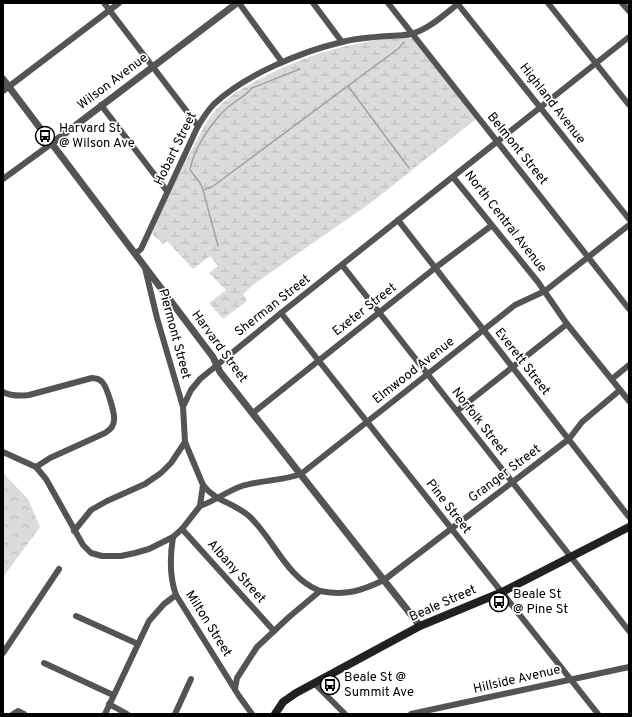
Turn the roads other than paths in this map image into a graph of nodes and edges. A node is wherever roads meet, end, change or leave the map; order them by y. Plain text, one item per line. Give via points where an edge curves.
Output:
1 (104, 3) edge
2 (119, 3) edge
3 (238, 3) edge
4 (313, 3) edge
5 (388, 3) edge
6 (458, 3) edge
7 (548, 3) edge
8 (622, 3) edge
9 (110, 10) junction
10 (629, 12) edge
11 (411, 34) junction
12 (629, 37) edge
13 (342, 42) junction
14 (282, 62) junction
15 (596, 64) junction
16 (153, 67) junction
17 (3, 79) edge
18 (6, 89) edge
19 (101, 105) junction
20 (629, 105) edge
21 (541, 107) junction
22 (198, 126) junction
23 (497, 142) junction
24 (51, 144) junction
25 (453, 177) junction
26 (3, 179) edge
27 (167, 191) junction
28 (629, 219) edge
29 (398, 220) junction
30 (629, 225) edge
31 (491, 226) junction
32 (135, 254) junction
33 (588, 256) junction
34 (342, 265) junction
35 (145, 268) junction
36 (435, 268) junction
37 (545, 291) junction
38 (629, 309) edge
39 (281, 313) junction
40 (379, 313) junction
41 (567, 324) junction
42 (484, 330) junction
43 (318, 361) junction
44 (216, 364) junction
45 (629, 365) edge
46 (512, 367) junction
47 (428, 374) junction
48 (612, 379) junction
49 (620, 390) junction
50 (3, 392) edge
51 (629, 402) edge
52 (183, 407) junction
53 (457, 411) junction
54 (253, 413) junction
55 (368, 422) junction
56 (569, 440) junction
57 (185, 442) junction
58 (3, 452) edge
59 (36, 467) junction
60 (301, 474) junction
61 (513, 482) junction
62 (203, 485) junction
63 (218, 499) junction
64 (200, 506) junction
65 (629, 517) edge
66 (629, 527) edge
67 (182, 529) junction
68 (452, 529) junction
69 (74, 531) junction
70 (173, 537) junction
71 (571, 557) junction
72 (59, 570) dead end
73 (384, 580) junction
74 (320, 591) junction
75 (502, 592) junction
76 (176, 595) junction
77 (76, 616) dead end
78 (420, 626) junction
79 (274, 631) junction
80 (629, 631) edge
81 (138, 644) junction
82 (3, 654) edge
83 (44, 663) dead end
84 (629, 667) edge
85 (191, 679) dead end
86 (571, 679) junction
87 (314, 683) junction
88 (235, 689) junction
89 (113, 695) junction
90 (110, 704) junction
91 (13, 714) edge
92 (24, 714) edge
93 (105, 714) edge
94 (127, 714) edge
95 (175, 714) edge
96 (252, 714) edge
97 (275, 714) edge
98 (346, 714) edge
99 (410, 714) edge
100 (598, 714) edge

1 - 9 street
2 - 9 street
3 - 14 street
3 - 16 street, Wilson Avenue
4 - 13 street
5 - 11 street, Belmont Street
6 - 11 street, Hobart Street via 433,24
6 - 21 street, Highland Avenue
7 - 15 street
8 - 10 street
9 - 16 street
9 - 18 street
11 - 13 street, Hobart Street
11 - 23 street, Belmont Street
12 - 15 street, North Central Avenue
13 - 14 street, Hobart Street
14 - 22 street, Hobart Street via 229,92 214,104
15 - 20 street
15 - 21 street, North Central Avenue
16 - 19 street, Wilson Avenue
16 - 22 street
17 - 18 street, Harvard Street
18 - 24 street, Harvard Street
19 - 24 street, Wilson Avenue
19 - 27 street
21 - 23 street, North Central Avenue
21 - 28 street, Highland Avenue
22 - 27 street, Hobart Street
23 - 25 street, North Central Avenue
23 - 33 street, Belmont Street
24 - 26 street, Wilson Avenue
24 - 32 street, Harvard Street
25 - 29 street, Sherman Street
25 - 31 street, North Central Avenue
27 - 32 street, Hobart Street via 141,249
29 - 34 street, Sherman Street
29 - 36 street, Everett Street
30 - 33 street, Elmwood Avenue
31 - 36 street, Exeter Street
31 - 37 street, North Central Avenue
32 - 35 street, Harvard Street
33 - 37 street, Elmwood Avenue
33 - 38 street, Belmont Street
34 - 39 street, Sherman Street
34 - 40 street, Norfolk Street
35 - 44 street, Harvard Street
35 - 52 street, Piermont Street
36 - 40 street, Exeter Street
36 - 42 street, Everett Street
37 - 41 street, North Central Avenue
37 - 42 street, Elmwood Avenue via 515,305
39 - 43 street, Pine Street
39 - 44 street, Sherman Street
40 - 43 street, Exeter Street
40 - 47 street, Norfolk Street
41 - 46 street
41 - 48 street, North Central Avenue
42 - 46 street, Everett Street
42 - 47 street, Elmwood Avenue
43 - 54 street, Exeter Street
43 - 55 street, Pine Street
44 - 52 street, Sherman Street via 191,390
44 - 54 street, Harvard Street
45 - 48 street
46 - 53 street
46 - 56 street, Everett Street
47 - 53 street, Norfolk Street
47 - 55 street, Elmwood Avenue
48 - 49 street, North Central Avenue
49 - 51 street, North Central Avenue
49 - 56 street, Granger Street via 582,422
50 - 59 street via 20,396 29,395 92,378 99,379 105,386 114,415 111,428
52 - 57 street, Sherman Street
53 - 61 street, Norfolk Street
54 - 60 street, Harvard Street
55 - 60 street, Elmwood Avenue
55 - 68 street, Pine Street
56 - 61 street, Granger Street
56 - 65 street, Everett Street
57 - 62 street
57 - 69 street via 156,477 91,510
58 - 59 street
59 - 69 street via 46,479
60 - 63 street, Elmwood Avenue via 247,485 228,491
60 - 73 street, Harvard Street
61 - 68 street, Granger Street
61 - 71 street, Norfolk Street
62 - 63 street
62 - 64 street
63 - 64 street, Elmwood Avenue
63 - 74 street via 248,515 292,571
64 - 67 street
66 - 71 main road, Beale Street
67 - 70 street
67 - 79 street, Albany Street
68 - 73 street, Granger Street
68 - 75 street, Pine Street
69 - 70 street via 88,551 105,556 135,553
70 - 76 street, Milton Street via 171,575
71 - 75 main road, Beale Street
71 - 80 street, Norfolk Street
72 - 82 street
73 - 74 street, Granger Street via 353,593
73 - 78 street, Harvard Street
74 - 79 street
75 - 78 main road, Beale Street
75 - 86 street, Pine Street
76 - 81 street via 149,621
76 - 88 street, Milton Street
77 - 81 street
78 - 87 main road, Beale Street
79 - 88 street via 257,647 237,678
81 - 89 street
83 - 89 street
84 - 86 street, Hillside Avenue
85 - 95 street
86 - 99 street, Hillside Avenue
86 - 100 street, Pine Street
87 - 97 main road, Beale Street via 283,702
87 - 98 street
88 - 96 street, Milton Street
89 - 90 street
90 - 93 street
90 - 94 street
91 - 92 street via 17,711

